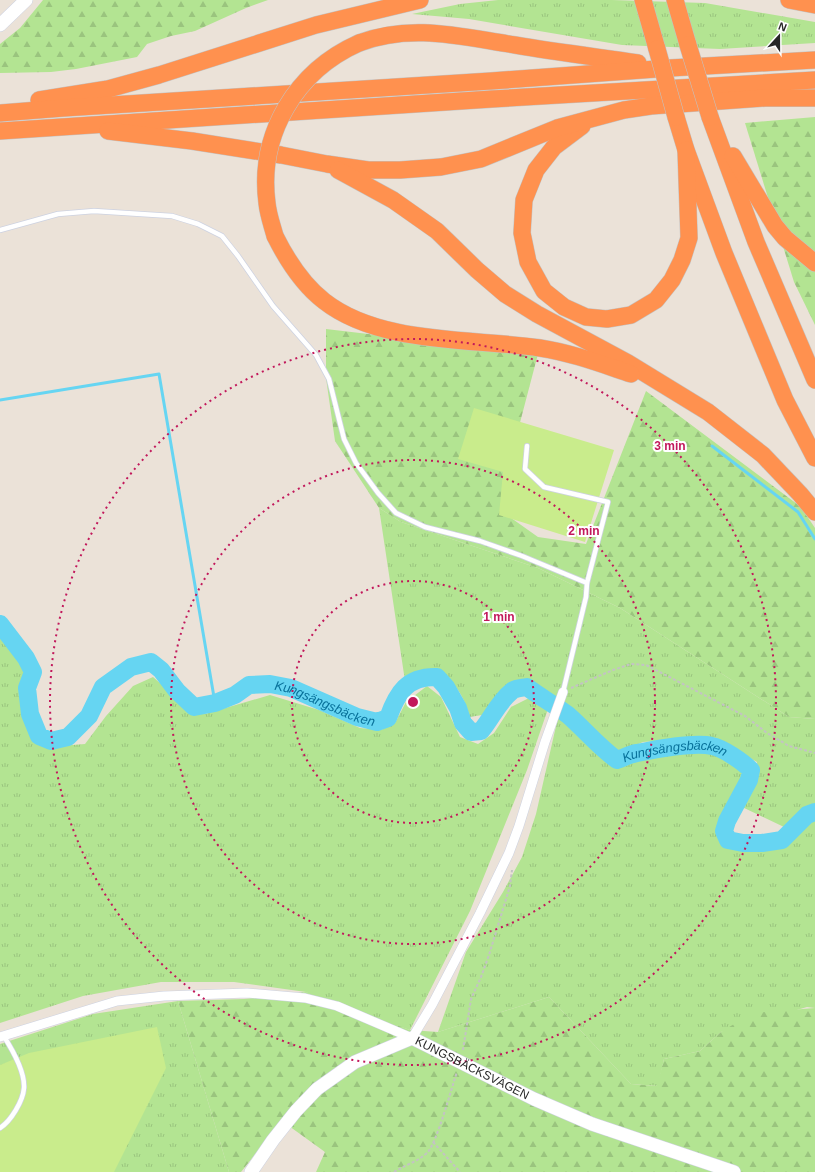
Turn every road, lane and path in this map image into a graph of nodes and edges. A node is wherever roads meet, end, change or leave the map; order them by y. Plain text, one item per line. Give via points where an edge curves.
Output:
1 (26, 0) edge
2 (374, 0) edge
3 (420, 0) edge
4 (643, 0) edge
5 (676, 0) edge
6 (789, 0) edge
7 (815, 5) edge
8 (0, 25) edge
9 (316, 25) junction
10 (815, 60) edge
11 (670, 68) junction
12 (815, 80) edge
13 (815, 98) edge
14 (0, 108) edge
15 (0, 113) edge
16 (596, 117) junction
17 (710, 117) junction
18 (66, 126) junction
19 (0, 131) edge
20 (686, 150) junction
21 (327, 164) junction
22 (0, 230) edge
23 (815, 263) edge
24 (815, 380) edge
25 (668, 388) junction
26 (527, 446) dead end
27 (815, 458) edge
28 (815, 512) edge
29 (587, 583) junction
30 (563, 692) junction
31 (815, 753) edge
32 (512, 866) dead end
33 (2, 1036) edge
34 (412, 1038) junction
35 (460, 1062) junction
36 (0, 1128) edge
37 (433, 1142) junction
38 (251, 1172) edge
39 (394, 1172) edge
40 (460, 1172) edge
41 (734, 1172) edge

1 - 8 street
2 - 9 highway
3 - 9 highway
4 - 20 highway, bridge
5 - 17 highway, bridge
6 - 7 highway
9 - 14 highway via 160,76
10 - 11 highway
11 - 15 highway
11 - 25 highway, bridge via 448,34 404,32 380,36 359,43 331,58 303,83 279,121 271,140 265,179 267,205 275,236 286,257 303,280 324,301 345,314 368,324 437,339 540,348 587,359
12 - 18 highway
13 - 16 highway via 765,98 651,106
16 - 20 highway via 554,147 536,170 524,200 522,233 528,262 544,291 564,307 586,317 607,319 631,315 656,300 672,280 689,238
16 - 21 highway via 557,128 481,159 441,168 375,170
17 - 23 highway via 775,226 784,238
17 - 24 highway via 756,242
18 - 19 highway
18 - 21 highway via 192,141
20 - 27 highway via 724,253 782,392
21 - 25 highway via 393,200 437,231 505,294
22 - 29 lane via 58,214 94,211 172,216 198,224 222,236 272,306 316,355 329,379 344,439 356,463 396,513 425,527 480,541
25 - 28 highway via 708,412 764,455
26 - 29 lane via 525,470 544,487 608,502
29 - 30 lane via 586,597
30 - 31 path via 631,664 646,665 745,716 789,746
30 - 34 street via 509,853 480,914
32 - 35 path via 510,886 498,927 471,999
33 - 34 street via 117,1001 164,996 247,994 305,998 337,1006
33 - 36 lane via 21,1071 24,1088 17,1110
34 - 35 street, KUNGSBÄCKSVÄGEN
34 - 38 street, KUNGSBÄCKSVÄGEN via 355,1062 317,1089 296,1111
35 - 37 path
35 - 41 street, KUNGSBÄCKSVÄGEN via 534,1099 592,1124
37 - 39 path via 428,1152 417,1161
37 - 40 path

